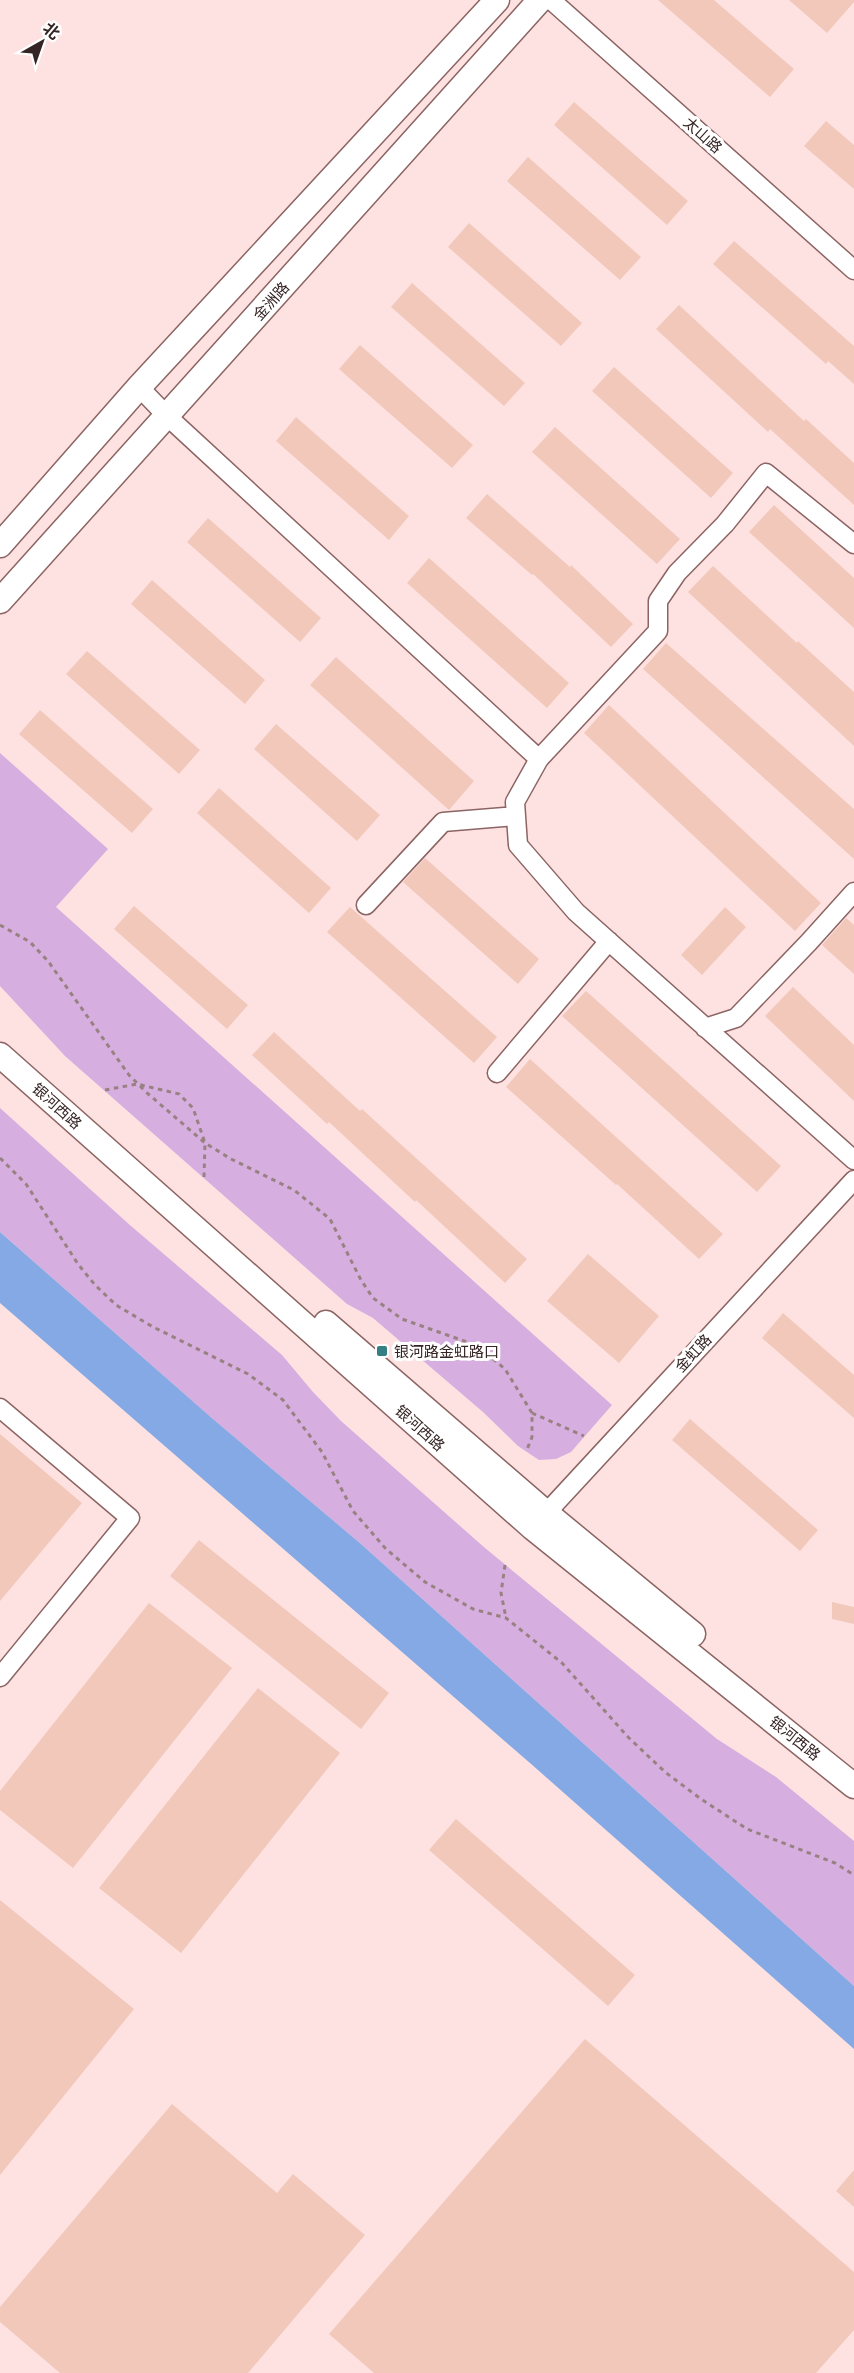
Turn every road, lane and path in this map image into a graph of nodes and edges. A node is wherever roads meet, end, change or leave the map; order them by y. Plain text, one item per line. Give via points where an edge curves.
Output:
1 (497, 0) edge
2 (540, 0) edge
3 (551, 0) edge
4 (854, 270) edge
5 (139, 387) junction
6 (167, 416) junction
7 (854, 544) edge
8 (0, 545) edge
9 (0, 601) edge
10 (539, 759) junction
11 (516, 816) junction
12 (854, 892) edge
13 (366, 905) dead end
14 (0, 925) edge
15 (609, 941) junction
16 (705, 1028) junction
17 (0, 1036) edge
18 (0, 1055) edge
19 (497, 1073) dead end
20 (137, 1084) junction
21 (105, 1090) dead end
22 (205, 1143) junction
23 (0, 1158) edge
24 (854, 1160) edge
25 (204, 1177) dead end
26 (854, 1180) edge
27 (0, 1408) edge
28 (532, 1413) junction
29 (584, 1436) dead end
30 (526, 1452) dead end
31 (539, 1520) junction
32 (505, 1564) dead end
33 (506, 1618) junction
34 (0, 1677) edge
35 (854, 1767) edge
36 (854, 1786) edge
37 (854, 1875) edge

1 - 5 main road
2 - 6 main road, 金洲路
3 - 4 street, 太山路
5 - 6 street
5 - 8 main road
6 - 9 main road, 金洲路
6 - 10 street
7 - 10 street via 766,473 725,524 677,573 658,600 658,631
10 - 11 street via 515,802
11 - 13 street via 443,822
11 - 15 street via 518,845 576,912
12 - 16 street via 736,1018
14 - 20 path via 30,942 48,961
15 - 16 street
15 - 19 street
16 - 24 street
17 - 31 main road, 银河西路
18 - 31 main road, 银河西路
20 - 21 path
20 - 22 path
20 - 22 path via 179,1094 193,1108
22 - 25 path
22 - 28 path via 313,1203 330,1219 373,1298 402,1319 467,1342 486,1353 505,1369
23 - 33 path via 26,1184 78,1264 116,1305 248,1374 283,1400 322,1452 353,1511 386,1549 425,1582 473,1609
26 - 31 street, 金虹路
27 - 34 street via 130,1518
28 - 29 path
28 - 30 path via 532,1437
31 - 35 main road, 银河西路
31 - 36 main road, 银河西路
32 - 33 path via 501,1593
33 - 37 path via 562,1663 628,1737 701,1799 747,1829 835,1863

